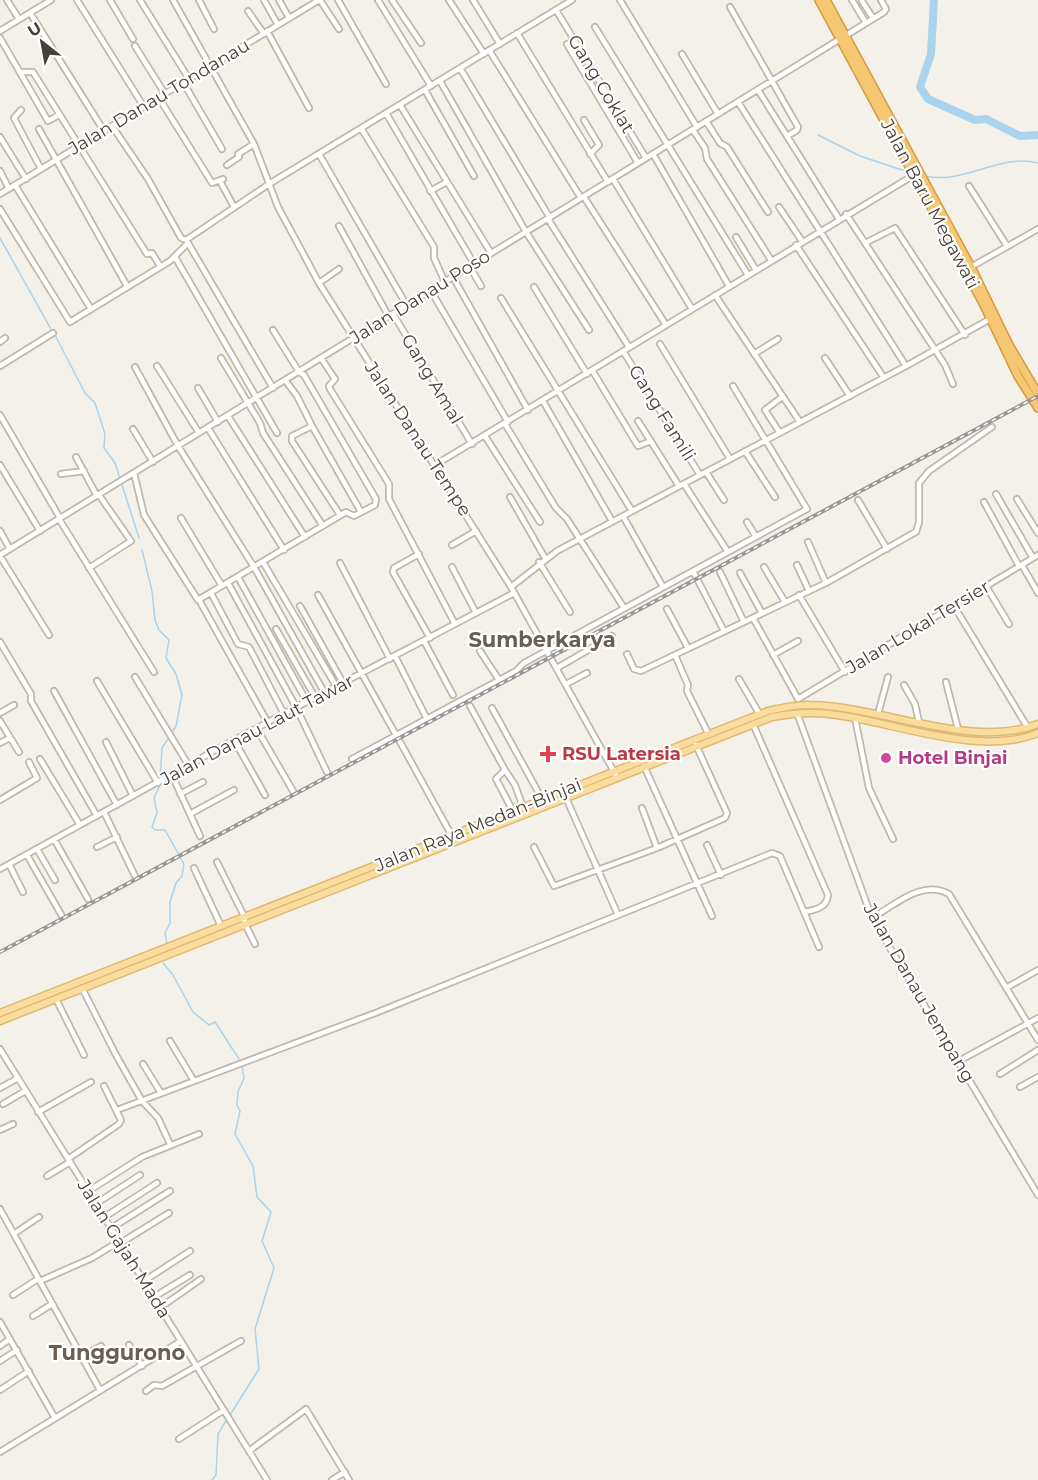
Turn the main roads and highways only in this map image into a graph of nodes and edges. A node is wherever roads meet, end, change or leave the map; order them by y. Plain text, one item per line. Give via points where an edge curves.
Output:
1 (819, 0) edge
2 (826, 0) edge
3 (843, 37) junction
4 (915, 173) junction
5 (1038, 394) edge
6 (1038, 408) edge
7 (1038, 724) edge
8 (1038, 733) edge
9 (616, 774) junction
10 (245, 920) junction
11 (0, 1013) edge
12 (0, 1021) edge

1 - 3 highway, Jalan Baru Megawati
2 - 3 highway, Jalan Baru Megawati
3 - 4 highway, Jalan Baru Megawati
4 - 5 highway, Jalan Baru Megawati via 971,267
4 - 6 highway, Jalan Baru Megawati
7 - 9 main road, Jalan Raya Medan-Binjai via 986,733 799,702 708,734
8 - 9 main road, Jalan Raya Medan-Binjai via 1019,738 955,738 836,714 797,713 772,717
9 - 10 main road, Jalan Raya Medan-Binjai via 542,799
9 - 10 main road, Jalan Raya Medan-Binjai via 566,798
10 - 11 main road, Jalan Raya Medan-Binjai
10 - 12 main road, Jalan Raya Medan-Binjai

